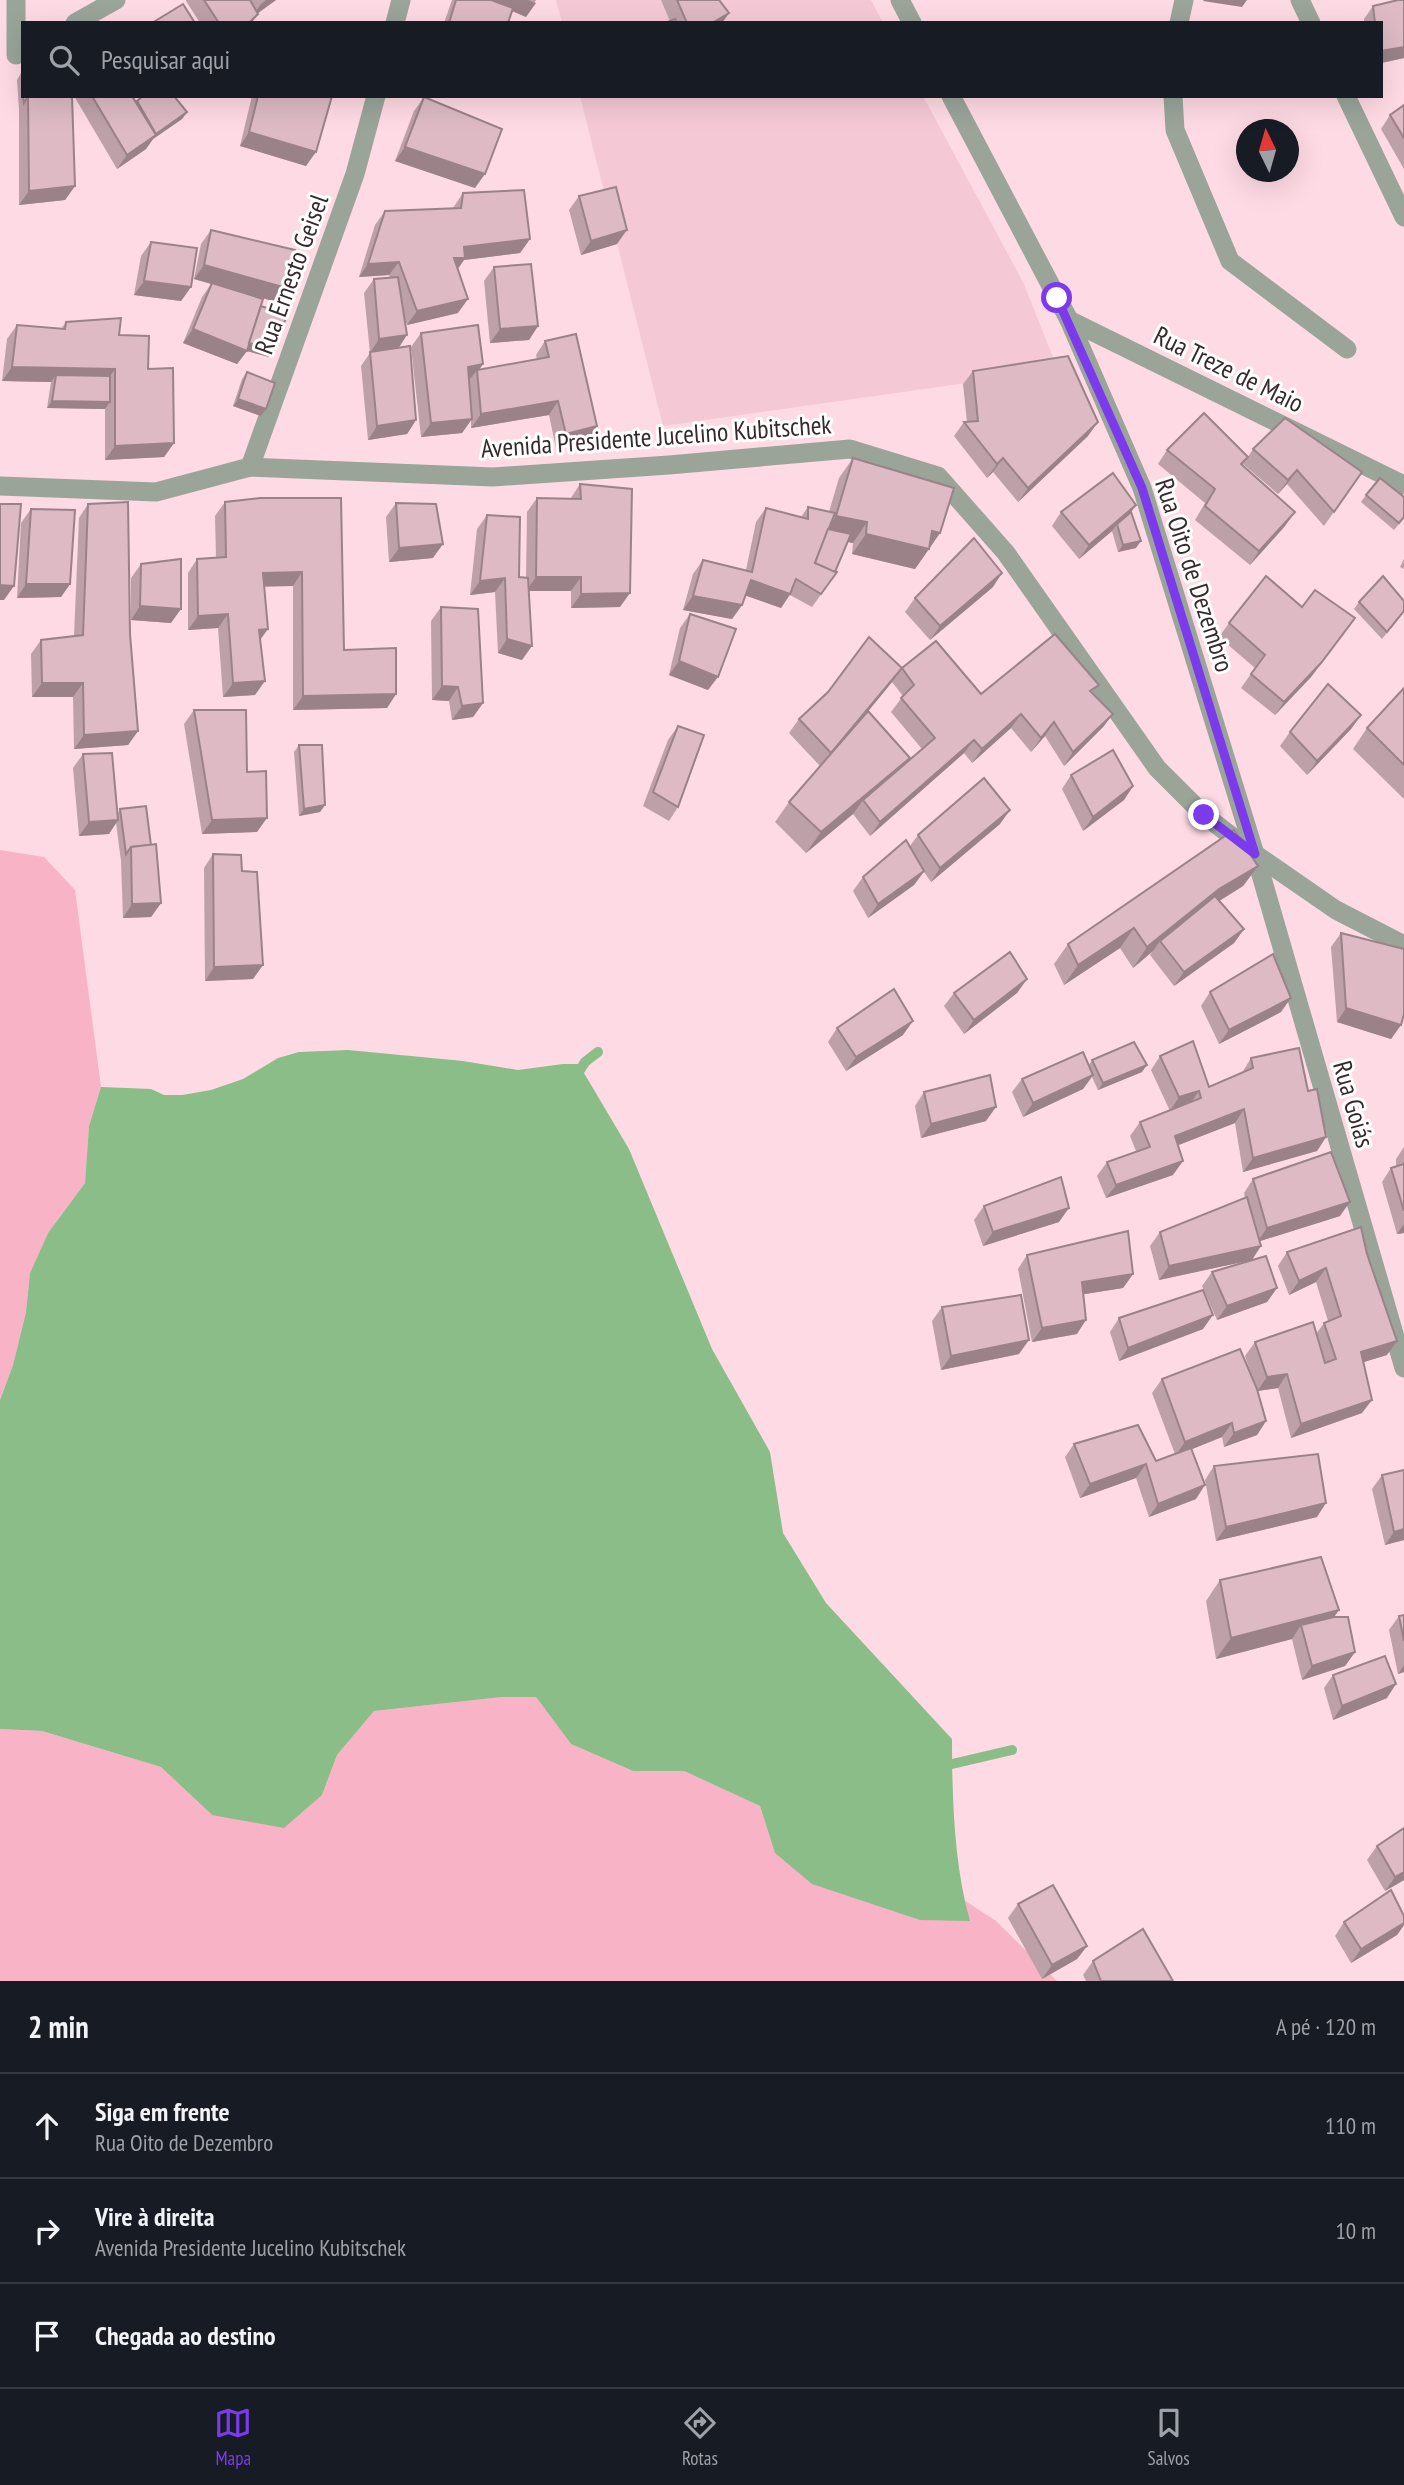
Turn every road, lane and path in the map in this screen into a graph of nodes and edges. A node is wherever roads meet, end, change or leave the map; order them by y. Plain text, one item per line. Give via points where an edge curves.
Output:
1 (16, 0) edge
2 (116, 0) edge
3 (401, 0) edge
4 (900, 0) edge
5 (1184, 0) edge
6 (1300, 0) edge
7 (79, 21) edge
8 (396, 21) edge
9 (911, 21) edge
10 (1179, 21) edge
11 (1310, 21) edge
12 (13, 54) edge
13 (375, 98) edge
14 (952, 98) edge
15 (1173, 98) edge
16 (1347, 98) edge
17 (1404, 217) edge
18 (1069, 320) junction
19 (1347, 349) dead end
20 (250, 467) junction
21 (1404, 485) edge
22 (0, 486) edge
23 (1255, 854) junction
24 (1404, 945) edge
25 (1404, 1368) edge

1 - 12 street
2 - 7 street
3 - 8 street
4 - 9 street
5 - 10 street
6 - 11 street
13 - 20 street, Rua Ernesto Geisel via 355,174
14 - 18 street, Rua Oito de Dezembro
15 - 19 street via 1175,130 1230,261
16 - 17 street
18 - 21 street, Rua Treze de Maio
18 - 23 street, Rua Oito de Dezembro via 1142,488
20 - 22 street, Avenida Presidente Jucelino Kubitschek via 156,492
20 - 23 street, Avenida Presidente Jucelino Kubitschek via 493,477 850,449 938,476 1006,553 1157,768 1204,815
23 - 24 street, Avenida Presidente Jucelino Kubitschek via 1336,910
23 - 25 street, Rua Goiás

